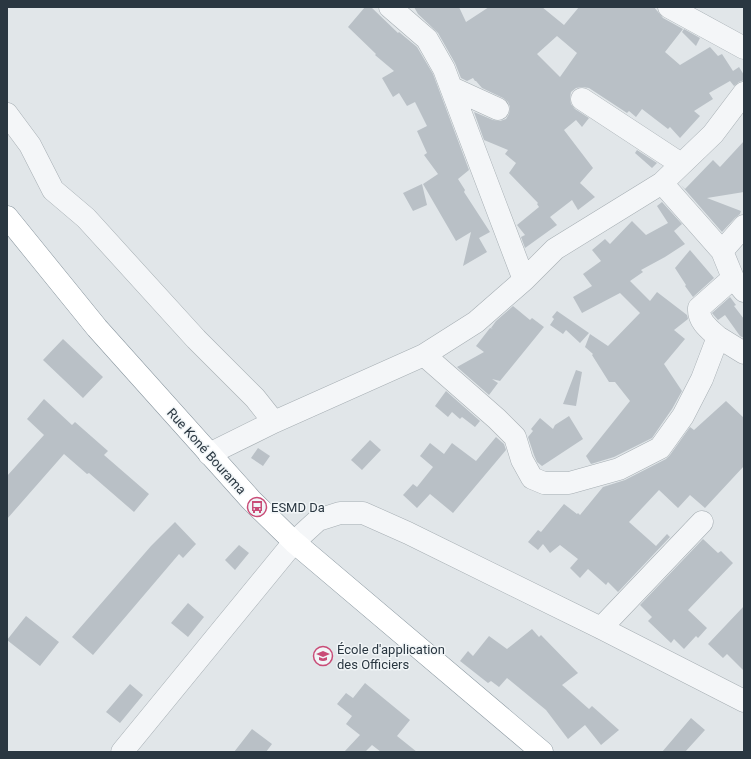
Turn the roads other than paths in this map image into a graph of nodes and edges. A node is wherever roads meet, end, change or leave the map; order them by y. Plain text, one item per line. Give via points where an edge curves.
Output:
1 (390, 7) edge
2 (669, 7) edge
3 (744, 48) edge
4 (452, 88) junction
5 (744, 93) edge
6 (582, 99) dead end
7 (498, 109) dead end
8 (7, 114) edge
9 (680, 164) junction
10 (662, 183) junction
11 (7, 217) edge
12 (744, 226) edge
13 (722, 251) junction
14 (524, 280) junction
15 (738, 284) edge
16 (718, 337) junction
17 (744, 353) edge
18 (424, 355) junction
19 (274, 422) junction
20 (209, 454) junction
21 (702, 522) dead end
22 (294, 542) junction
23 (600, 628) junction
24 (744, 701) edge
25 (122, 752) edge
26 (542, 752) edge

1 - 4 street via 427,39
2 - 3 street
4 - 7 street
4 - 14 street
5 - 9 street via 713,134
6 - 9 street
8 - 19 street via 30,145 53,190 86,218 186,328 255,398
9 - 10 street
10 - 13 street
10 - 14 street via 555,249
11 - 20 highway, Rue Koné Bourama via 97,328
12 - 13 street
13 - 15 street
14 - 18 street via 476,322
15 - 16 street via 699,308 702,321
16 - 17 street
16 - 18 street via 684,416 660,448 619,469 569,483 544,483 532,478 522,460 515,437
18 - 19 street
19 - 20 street
20 - 22 highway, Rue Koné Bourama
21 - 23 street
22 - 23 street via 318,520 340,513 363,513
22 - 25 street
22 - 26 highway, Rue Koné Bourama
23 - 24 street

